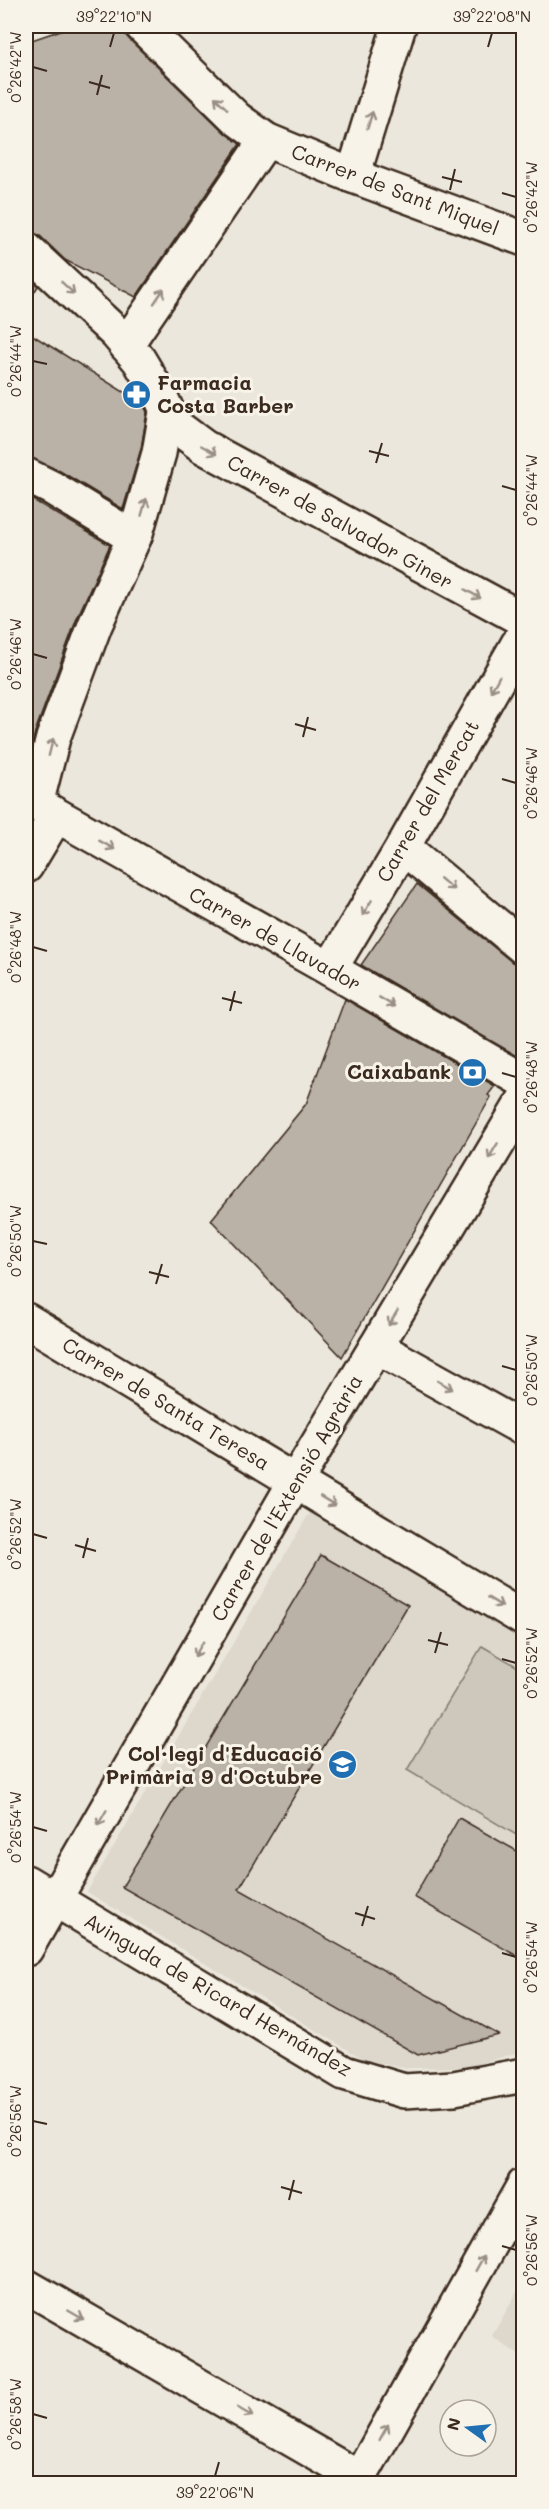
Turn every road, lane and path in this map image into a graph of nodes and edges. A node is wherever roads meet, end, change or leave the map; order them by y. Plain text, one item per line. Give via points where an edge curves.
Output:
1 (142, 26) edge
2 (399, 26) edge
3 (266, 140) junction
4 (353, 176) junction
5 (524, 239) edge
6 (26, 249) edge
7 (126, 345) junction
8 (166, 412) junction
9 (26, 475) edge
10 (134, 538) junction
11 (524, 620) edge
12 (524, 633) edge
13 (39, 806) edge
14 (403, 847) junction
15 (26, 866) edge
16 (524, 948) edge
17 (330, 969) junction
18 (524, 1081) edge
19 (524, 1101) edge
20 (26, 1320) edge
21 (375, 1347) junction
22 (524, 1429) edge
23 (295, 1482) junction
24 (524, 1619) edge
25 (26, 1882) edge
26 (55, 1900) junction
27 (26, 1950) edge
28 (519, 2082) edge
29 (524, 2185) edge
30 (26, 2286) edge
31 (357, 2481) edge

3 -> 1 street, Carrer de Sant Miquel via 237,119
4 -> 2 street
3 - 4 street, Carrer de Sant Miquel
7 -> 3 street
4 - 5 street, Carrer de Sant Miquel
6 -> 7 street, Carrer de Salvador Giner
7 - 8 street, Carrer de Salvador Giner via 160,395
10 -> 8 street via 159,453
8 -> 11 street, Carrer de Salvador Giner via 173,424 204,447
9 - 10 street
13 -> 10 street via 57,728 95,624
12 -> 14 street, Carrer del Mercat
13 - 15 street
13 -> 17 street, Carrer de Llavador
14 -> 16 street
14 -> 17 street, Carrer del Mercat
17 -> 18 street, Carrer de Llavador
19 -> 21 street, Carrer de l'Extensió Agrària
20 - 23 street, Carrer de Santa Teresa
21 -> 22 street
21 - 23 street, Carrer de l'Extensió Agrària
23 -> 24 street, Carrer de Santa Teresa
23 -> 26 street, Carrer de l'Extensió Agrària
25 - 26 street, Avinguda de Ricard Hernández
26 - 27 street, Carrer de l'Extensió Agrària
26 - 28 street, Avinguda de Ricard Hernández via 344,2073 404,2091
31 -> 29 street
30 -> 31 street

